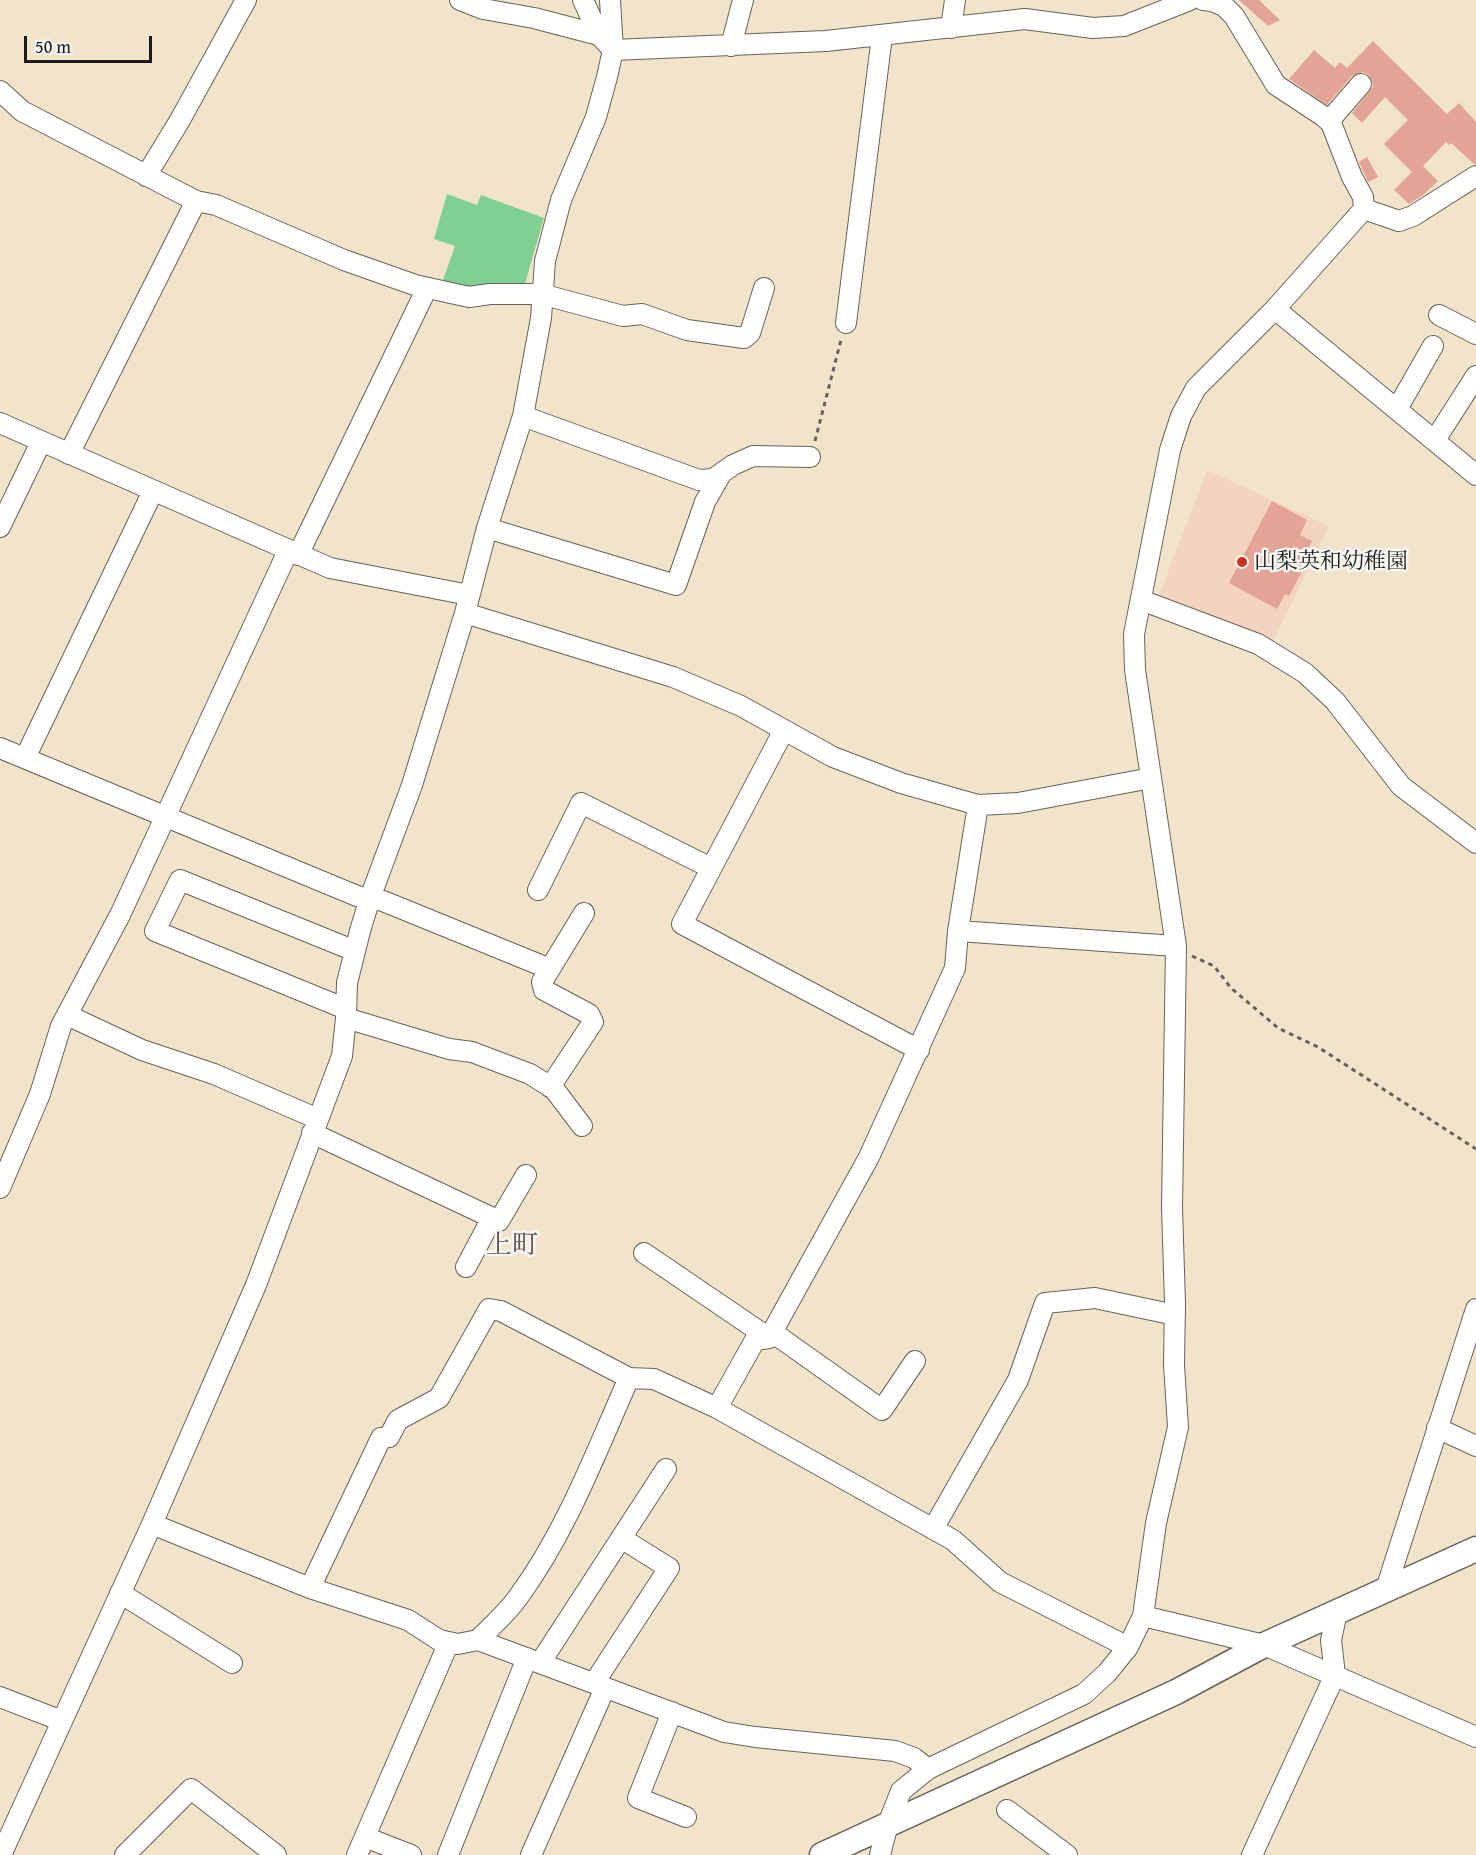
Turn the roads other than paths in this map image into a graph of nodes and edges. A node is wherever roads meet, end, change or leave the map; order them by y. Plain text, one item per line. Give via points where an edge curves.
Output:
1 (246, 0) edge
2 (460, 0) edge
3 (583, 0) edge
4 (610, 0) edge
5 (743, 0) edge
6 (956, 0) edge
7 (1190, 0) edge
8 (1203, 0) edge
9 (951, 28) junction
10 (599, 35) junction
11 (882, 36) junction
12 (731, 46) junction
13 (613, 50) junction
14 (1361, 84) dead end
15 (0, 91) edge
16 (1329, 121) junction
17 (146, 176) junction
18 (1476, 176) edge
19 (196, 201) junction
20 (1364, 209) junction
21 (427, 288) junction
22 (764, 288) dead end
23 (541, 294) junction
24 (1275, 309) junction
25 (1439, 315) dead end
26 (846, 324) road end
27 (1476, 334) edge
28 (1433, 346) dead end
29 (1476, 376) edge
30 (1397, 409) junction
31 (523, 416) junction
32 (0, 423) edge
33 (1435, 440) junction
34 (41, 442) junction
35 (69, 454) junction
36 (810, 457) road end
37 (721, 474) junction
38 (1476, 475) edge
39 (153, 491) junction
40 (0, 527) edge
41 (487, 528) junction
42 (293, 553) junction
43 (1141, 600) junction
44 (467, 604) junction
45 (784, 730) junction
46 (0, 748) edge
47 (25, 758) junction
48 (1151, 778) junction
49 (978, 805) junction
50 (166, 816) junction
51 (1476, 843) edge
52 (711, 868) junction
53 (538, 890) dead end
54 (370, 897) junction
55 (584, 913) dead end
56 (958, 931) junction
57 (1176, 949) junction
58 (355, 951) junction
59 (550, 969) junction
60 (346, 1013) junction
61 (67, 1015) junction
62 (919, 1050) junction
63 (550, 1087) junction
64 (315, 1126) junction
65 (582, 1126) dead end
66 (526, 1175) dead end
67 (0, 1188) edge
68 (492, 1218) junction
69 (644, 1253) dead end
70 (466, 1267) dead end
71 (1476, 1309) edge
72 (1175, 1315) junction
73 (770, 1335) junction
74 (915, 1361) dead end
75 (629, 1378) junction
76 (717, 1408) junction
77 (1437, 1428) junction
78 (1476, 1446) edge
79 (666, 1469) dead end
80 (152, 1524) junction
81 (933, 1529) junction
82 (621, 1538) junction
83 (1476, 1549) edge
84 (310, 1588) junction
85 (1386, 1589) junction
86 (120, 1593) junction
87 (1337, 1612) junction
88 (1143, 1616) junction
89 (478, 1640) junction
90 (449, 1642) junction
91 (1264, 1645) junction
92 (1128, 1647) junction
93 (534, 1661) junction
94 (232, 1663) dead end
95 (1335, 1675) junction
96 (599, 1685) junction
97 (0, 1697) edge
98 (672, 1712) junction
99 (62, 1721) junction
100 (1476, 1737) edge
101 (928, 1769) junction
102 (1007, 1810) dead end
103 (686, 1817) dead end
104 (888, 1824) junction
105 (361, 1846) edge
106 (126, 1853) edge
107 (1, 1855) edge
108 (276, 1855) edge
109 (411, 1855) edge
110 (448, 1855) edge
111 (531, 1855) edge
112 (822, 1855) edge
113 (880, 1855) edge
114 (1067, 1855) edge
115 (1252, 1855) edge

1 - 17 street
2 - 10 street via 483,9
3 - 10 street
4 - 13 street
5 - 12 street
6 - 9 street
7 - 9 street via 1124,26 1093,28 1025,19
8 - 16 street via 1224,6 1234,16 1276,85
9 - 11 street
10 - 13 street
11 - 12 street
11 - 26 street
12 - 13 street
13 - 23 street via 596,117 561,200
14 - 16 street
15 - 17 street via 22,111
16 - 20 street via 1363,197
17 - 19 street
18 - 20 street via 1399,221
19 - 21 street via 216,205 344,260
19 - 35 street
20 - 24 street
21 - 23 street via 469,297
21 - 42 street
22 - 23 street via 750,333 744,338 687,330 642,314 623,316
23 - 31 street via 541,318
24 - 30 street
24 - 43 street via 1196,388 1181,416 1170,450
25 - 27 street
28 - 30 street
29 - 33 street
30 - 33 street
31 - 37 street via 699,480
31 - 41 street
32 - 34 street
33 - 38 street
34 - 35 street
34 - 40 street
35 - 39 street
36 - 37 street via 753,456
37 - 41 street via 705,502 676,585
39 - 42 street
39 - 47 street
41 - 44 street
42 - 44 street via 330,568
42 - 50 street
43 - 48 street via 1134,634 1135,670
43 - 51 street via 1258,644 1305,673 1335,701 1401,786
44 - 45 street via 673,677 741,706
44 - 54 street via 412,785
45 - 49 street via 832,757 901,783
45 - 52 street
46 - 47 street
47 - 50 street
48 - 49 street via 1018,803
48 - 57 street
49 - 56 street
50 - 54 street via 357,896
50 - 61 street
52 - 53 street via 581,803
52 - 62 street via 682,924
54 - 58 street
54 - 59 street
55 - 59 street
56 - 57 street
56 - 62 street via 955,968
57 - 72 street via 1172,1208
58 - 60 street via 347,983
58 - 60 street via 180,880 155,931
59 - 63 street via 542,982 544,990 589,1014 593,1022
60 - 63 street via 449,1049 472,1052 530,1074
60 - 64 street via 342,1056
61 - 64 street via 142,1050 214,1074
61 - 67 street via 40,1094
62 - 73 street via 869,1157
63 - 65 street
64 - 68 street
64 - 80 street via 256,1285
66 - 68 street via 499,1221
68 - 70 street
69 - 73 street
71 - 77 street
72 - 81 street via 1095,1298 1045,1303 1018,1380
72 - 88 street via 1178,1427 1156,1523
73 - 74 street via 882,1410
73 - 76 street via 755,1340
75 - 76 street via 654,1379
75 - 84 street via 501,1311 489,1309 439,1398 398,1420 389,1437 381,1438
75 - 89 street via 570,1510 544,1558 518,1598
76 - 81 street
77 - 78 street
77 - 85 street
79 - 82 street
80 - 84 street
80 - 86 street
81 - 92 street via 953,1540 1000,1582
82 - 93 street
82 - 96 street via 669,1568
83 - 85 main road
84 - 90 street via 408,1620 439,1641
85 - 87 main road
86 - 94 street
86 - 99 street
87 - 91 main road
87 - 95 street via 1331,1640
88 - 91 street
88 - 92 street
89 - 90 street
89 - 93 street
90 - 105 street
91 - 95 street
91 - 104 main road via 1176,1692
92 - 101 street via 1084,1694
93 - 96 street
93 - 110 street
95 - 100 street
95 - 115 street
96 - 98 street
96 - 111 street
97 - 99 street
98 - 101 street via 724,1732 896,1751
98 - 103 street via 638,1798
99 - 107 street
101 - 104 street via 901,1791
102 - 114 street
104 - 112 main road
104 - 113 street
105 - 109 street
106 - 108 street via 191,1789

